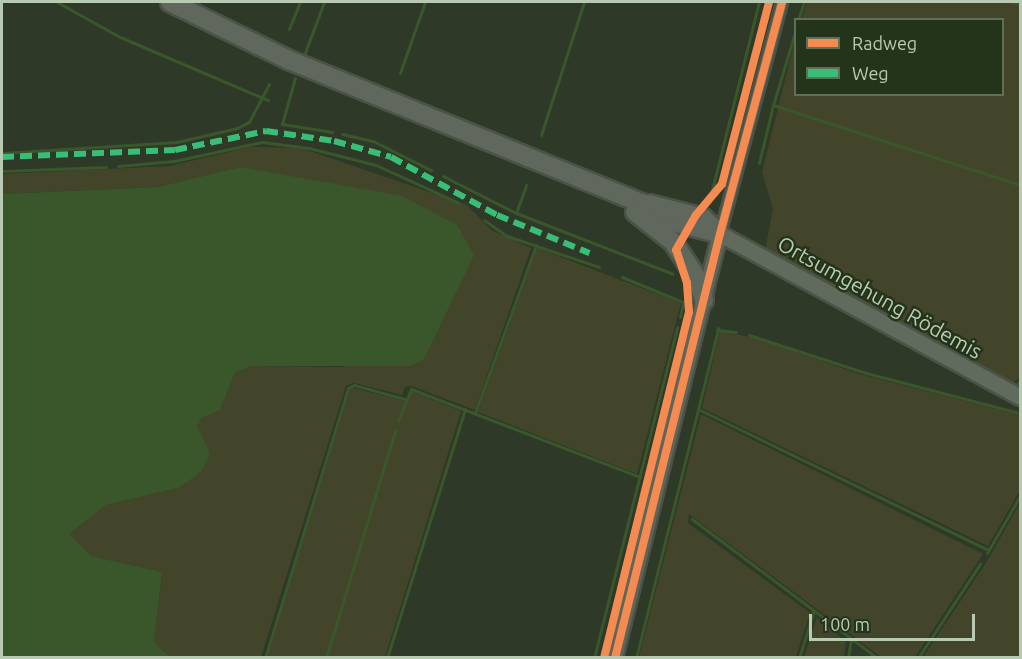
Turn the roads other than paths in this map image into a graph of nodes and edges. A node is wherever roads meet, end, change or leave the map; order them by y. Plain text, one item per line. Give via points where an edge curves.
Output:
1 (170, 2) edge
2 (782, 2) edge
3 (594, 185) junction
4 (720, 234) junction
5 (704, 300) junction
6 (1020, 398) edge
7 (615, 657) edge

1 - 3 highway via 289,60
2 - 4 street
3 - 4 highway via 641,203 693,214
3 - 5 highway via 673,242 697,278
4 - 5 street
4 - 6 main road, Ortsumgehung Rödemis
5 - 7 street

